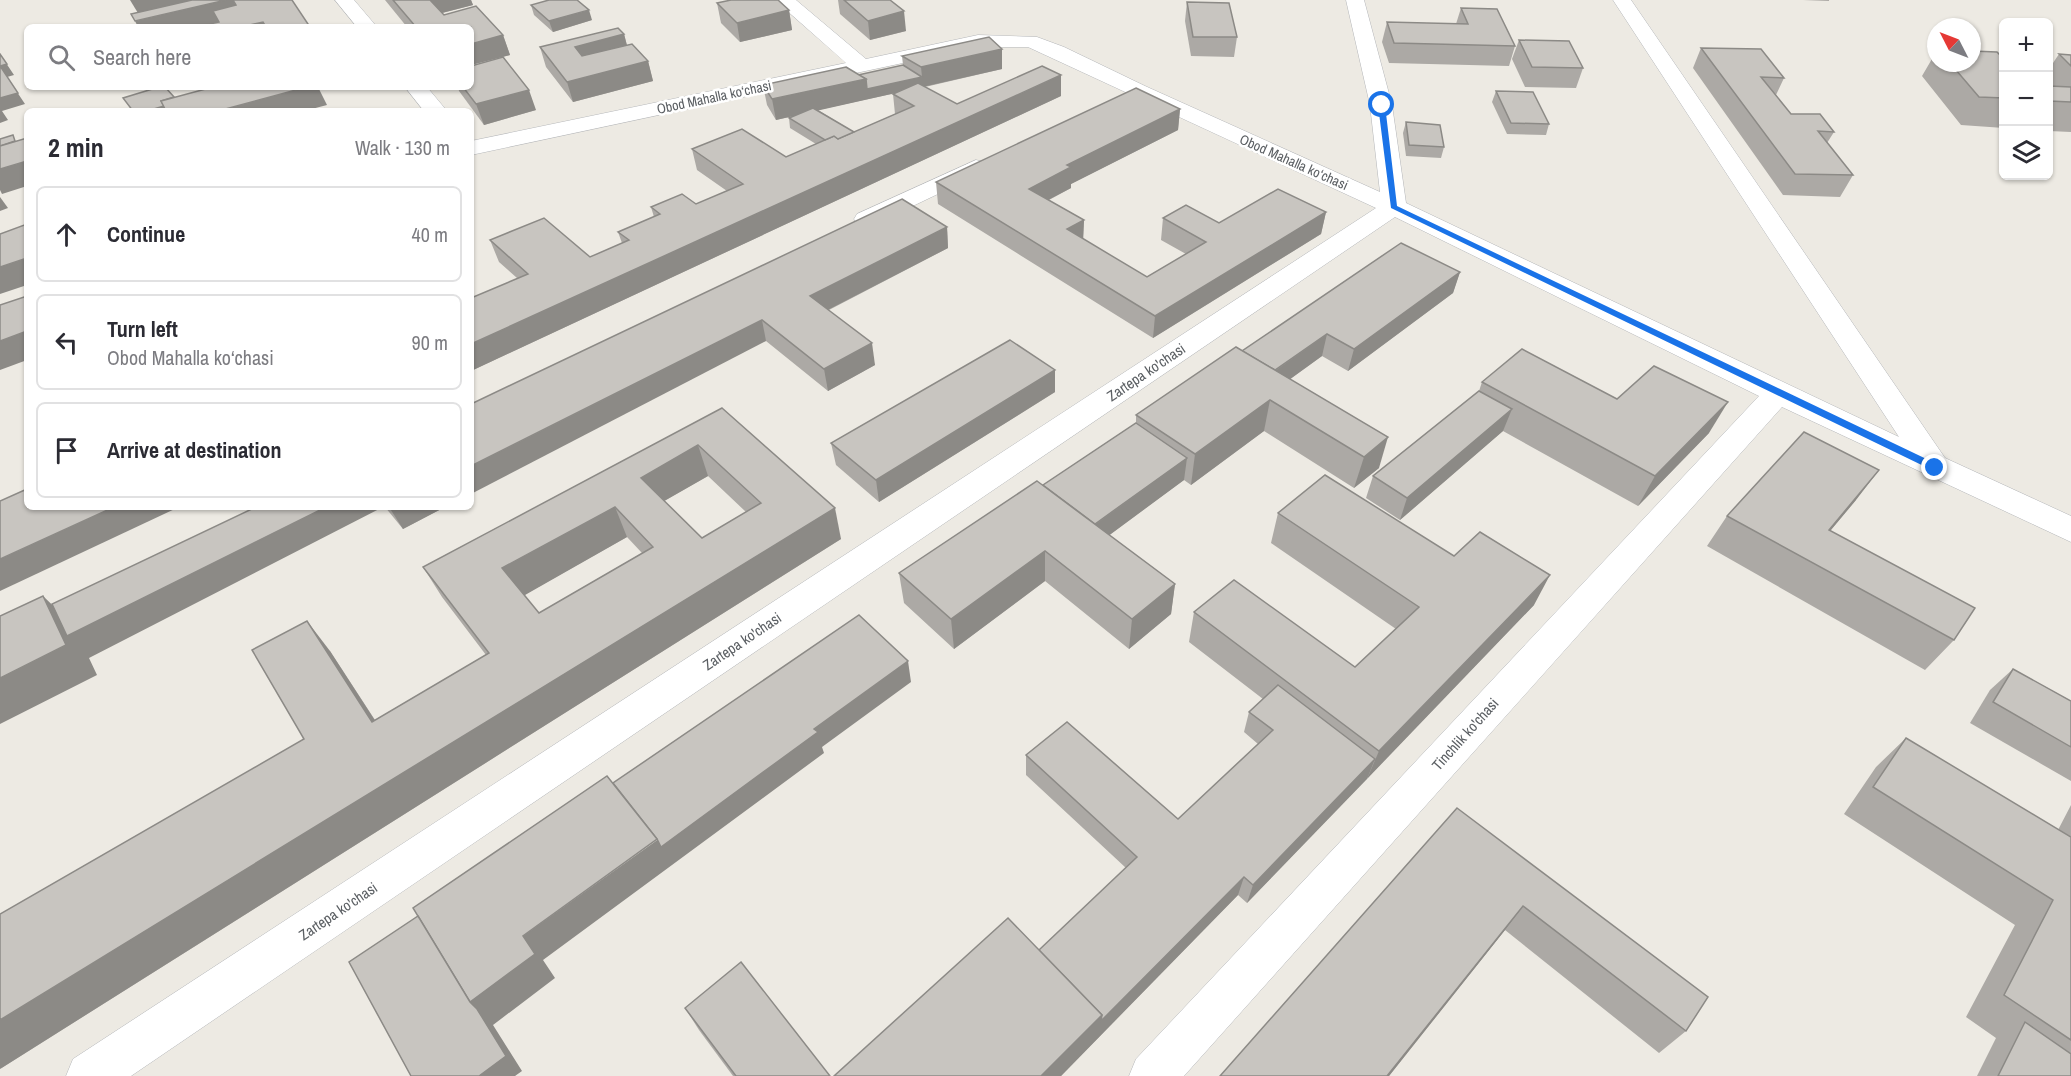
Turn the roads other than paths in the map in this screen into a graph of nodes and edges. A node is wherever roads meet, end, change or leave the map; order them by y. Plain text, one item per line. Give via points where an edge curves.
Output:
1 (344, 0) edge
2 (784, 0) edge
3 (1355, 0) edge
4 (1622, 0) edge
5 (364, 24) edge
6 (862, 66) junction
7 (418, 90) edge
8 (1137, 91) junction
9 (1105, 106) edge
10 (434, 108) edge
11 (474, 147) edge
12 (997, 157) edge
13 (1394, 207) junction
14 (847, 228) edge
15 (1778, 393) junction
16 (1935, 468) junction
17 (2071, 530) edge
18 (90, 1076) edge
19 (1153, 1076) edge

1 - 5 street
2 - 6 street
3 - 13 street via 1382,105
4 - 16 street
6 - 8 street, Obod Mahalla ko‘chasi via 978,41 1030,41
6 - 11 street, Obod Mahalla ko‘chasi
7 - 10 street
8 - 9 street
8 - 13 street, Obod Mahalla ko‘chasi
12 - 14 street
13 - 15 street, Obod Mahalla ko‘chasi
13 - 18 street, Zartepa ko'chasi
15 - 16 street, Obod Mahalla ko‘chasi
15 - 19 street, Tinchlik ko'chasi
16 - 17 street, Obod Mahalla ko‘chasi

